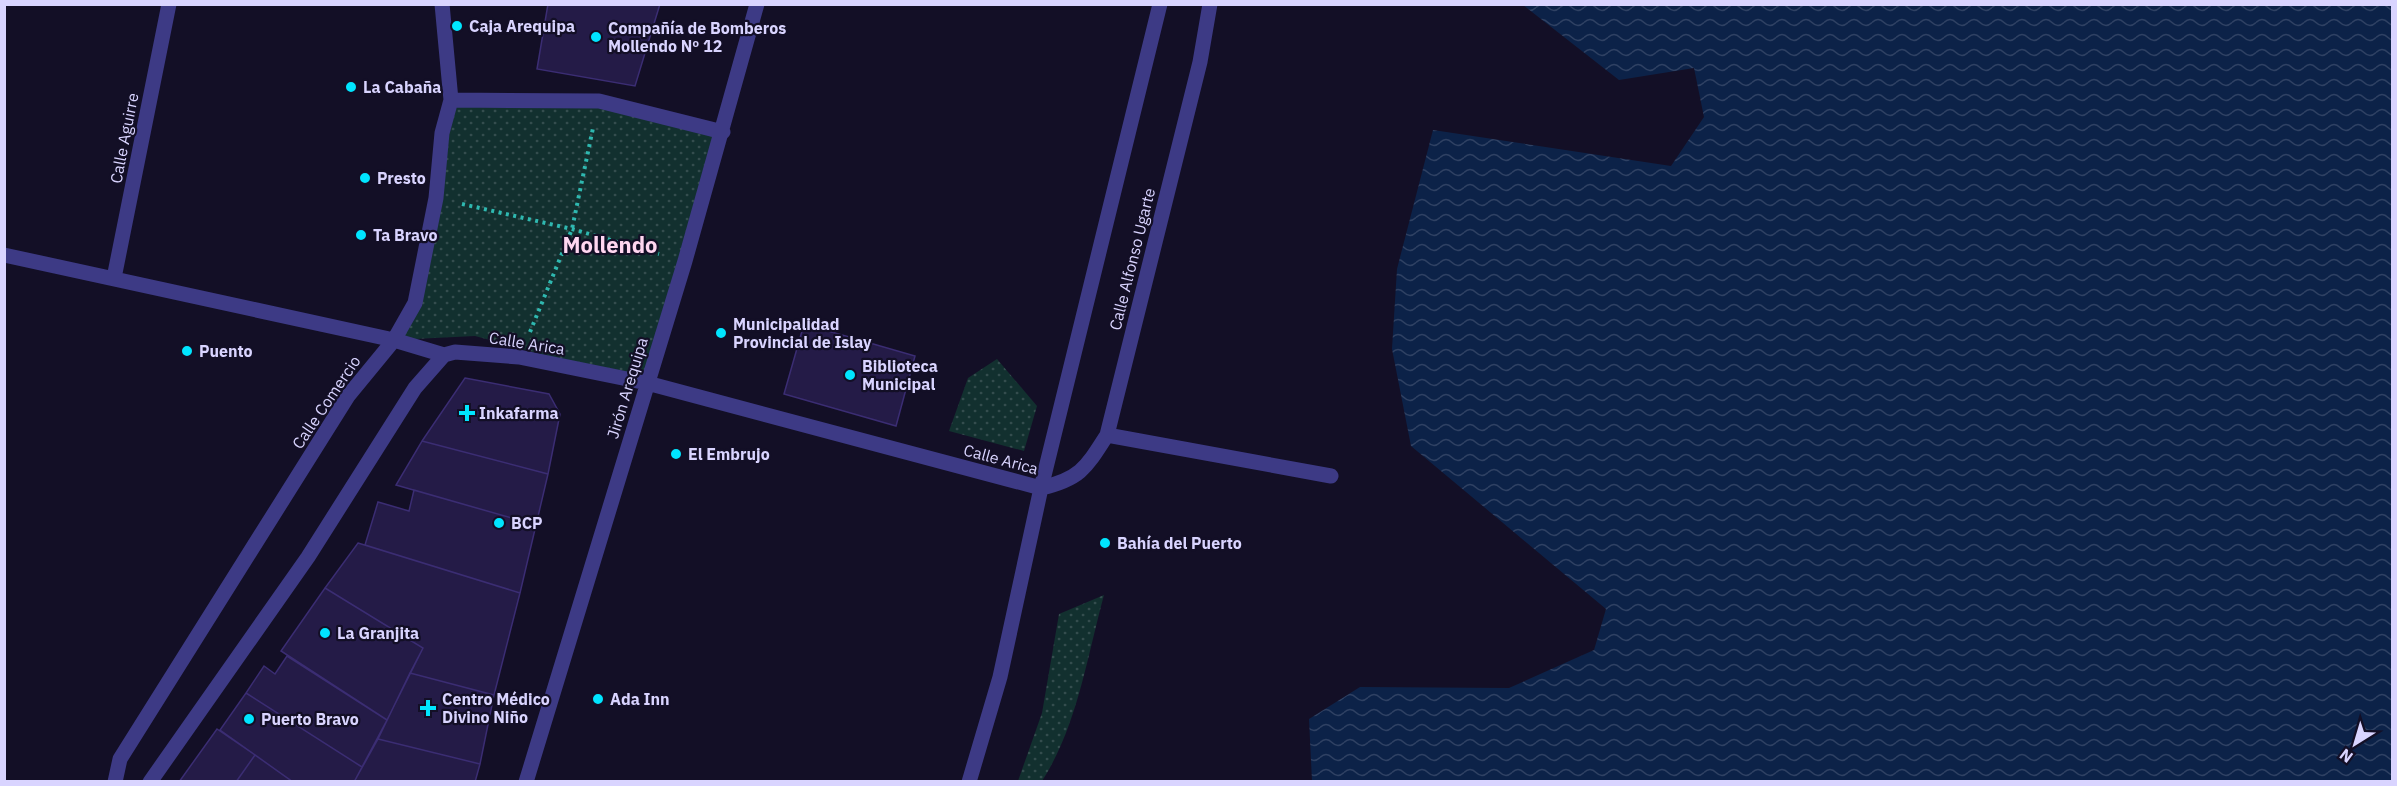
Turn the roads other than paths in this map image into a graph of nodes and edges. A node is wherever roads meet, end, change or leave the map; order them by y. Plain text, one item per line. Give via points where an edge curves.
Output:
1 (169, 4) edge
2 (442, 4) edge
3 (757, 4) edge
4 (1160, 4) edge
5 (1210, 4) edge
6 (451, 100) junction
7 (723, 132) junction
8 (4, 255) edge
9 (114, 278) junction
10 (394, 340) junction
11 (444, 355) junction
12 (646, 383) junction
13 (1107, 435) junction
14 (1331, 476) dead end
15 (1041, 488) junction
16 (115, 782) edge
17 (150, 782) edge
18 (526, 782) edge
19 (969, 782) edge

1 - 9 street, Calle Aguirre
2 - 6 street, Calle Comercio
3 - 7 street, Jirón Arequipa
4 - 15 street, Calle Alfonso Ugarte
5 - 13 street, Calle Alfonso Ugarte via 1200,62
6 - 7 street via 599,101
6 - 10 street, Calle Comercio via 442,133 436,198 415,303
7 - 12 street, Jirón Arequipa
8 - 9 street, Calle Arica
9 - 10 street, Calle Arica
10 - 11 street, Calle Arica
10 - 16 street, Calle Comercio via 348,396 120,759
11 - 12 street, Calle Arica via 455,352 519,357
11 - 17 street via 415,388 308,557
12 - 15 street, Calle Arica
12 - 18 street, Jirón Arequipa
13 - 14 street
13 - 15 street, Calle Alfonso Ugarte via 1086,467 1066,482
15 - 19 street, Calle Alfonso Ugarte via 1000,677

